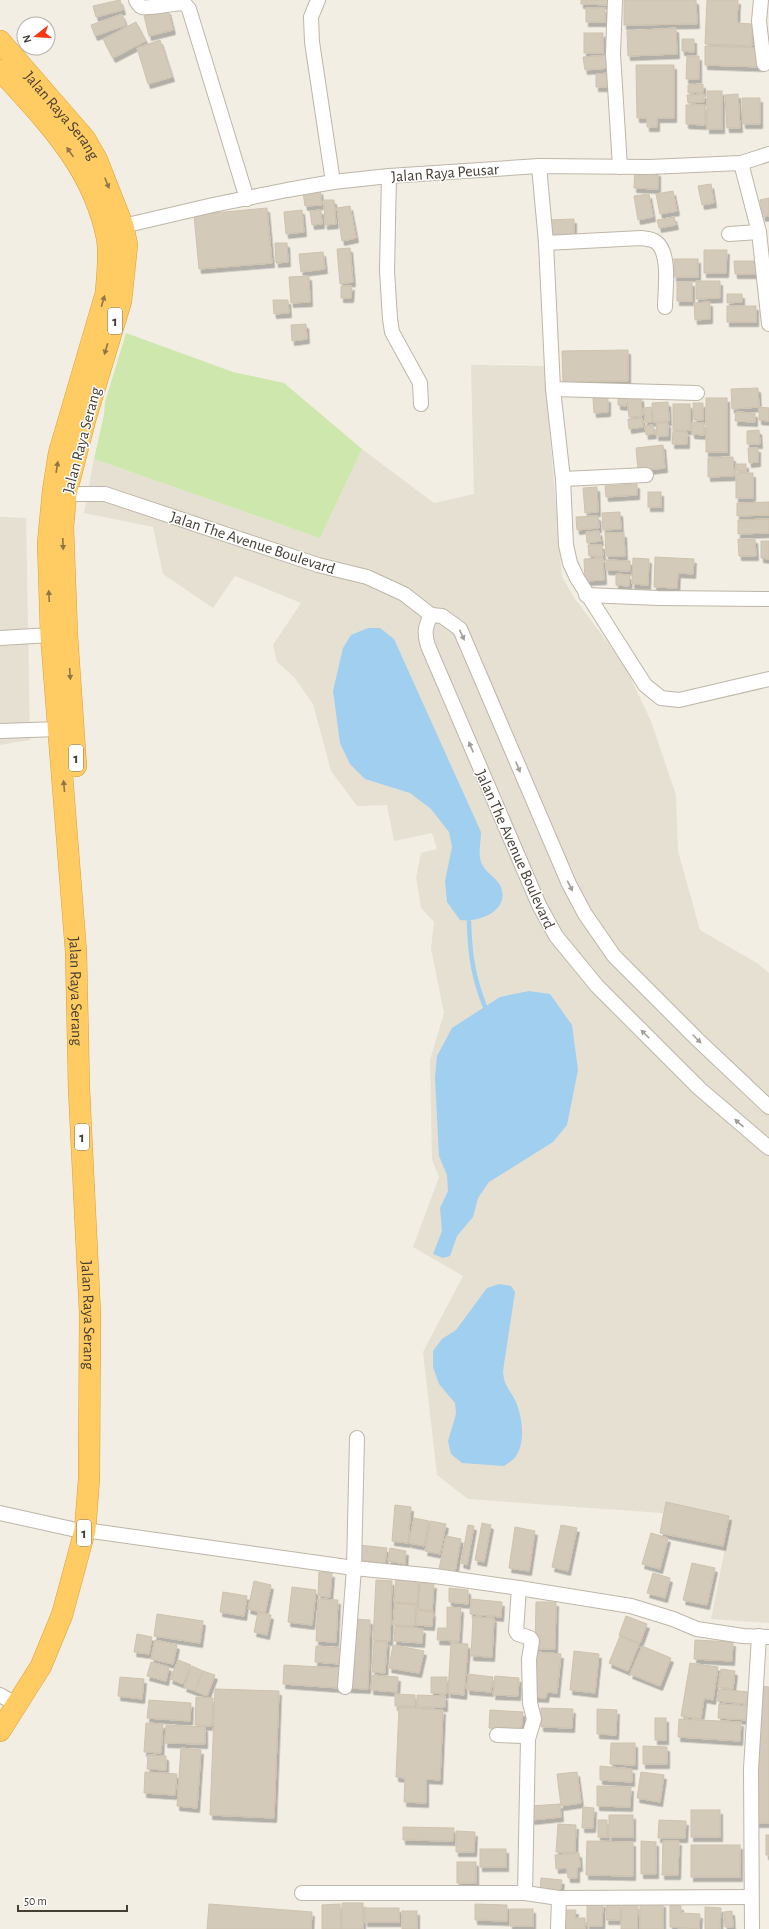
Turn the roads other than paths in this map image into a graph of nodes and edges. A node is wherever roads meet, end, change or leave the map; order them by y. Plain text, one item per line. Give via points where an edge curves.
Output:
1 (136, 0) edge
2 (318, 0) edge
3 (615, 0) edge
4 (761, 0) edge
5 (0, 41) edge
6 (764, 64) dead end
7 (0, 70) edge
8 (769, 154) edge
9 (741, 163) junction
10 (538, 166) junction
11 (620, 167) junction
12 (389, 176) junction
13 (333, 182) junction
14 (247, 198) junction
15 (124, 226) junction
16 (759, 232) junction
17 (729, 234) dead end
18 (546, 243) junction
19 (665, 307) dead end
20 (769, 324) edge
21 (553, 389) junction
22 (697, 393) dead end
23 (421, 404) dead end
24 (646, 475) dead end
25 (563, 479) junction
26 (60, 493) junction
27 (586, 595) junction
28 (769, 599) edge
29 (431, 615) junction
30 (51, 635) junction
31 (0, 638) edge
32 (769, 679) edge
33 (59, 729) junction
34 (0, 730) edge
35 (72, 881) junction
36 (769, 1107) edge
37 (769, 1148) edge
38 (357, 1438) dead end
39 (0, 1513) edge
40 (79, 1529) junction
41 (354, 1568) junction
42 (519, 1588) junction
43 (764, 1636) edge
44 (345, 1687) dead end
45 (9, 1700) edge
46 (0, 1732) edge
47 (497, 1735) dead end
48 (528, 1739) junction
49 (302, 1893) dead end
50 (526, 1893) junction
51 (752, 1897) junction
52 (559, 1898) junction
53 (558, 1929) edge
54 (752, 1929) edge

1 - 14 street via 143,8 184,3 189,8
2 - 13 street via 311,17 312,42
3 - 11 street via 613,54
4 - 6 street via 759,21
5 -> 15 highway, Jalan Raya Serang / 1 via 85,139 97,160
26 -> 7 highway, Jalan Raya Serang / 1 via 60,453 106,293 107,239 85,174 52,129
8 - 9 street, Jalan Raya Peusar
9 - 11 street, Jalan Raya Peusar
9 - 16 street
10 - 11 street, Jalan Raya Peusar
10 - 12 street, Jalan Raya Peusar
10 - 18 street
12 - 13 street, Jalan Raya Peusar
12 - 23 street via 387,271 390,319 392,332 420,383
13 - 14 street, Jalan Raya Peusar
14 - 15 street, Jalan Raya Peusar
15 -> 26 highway, Jalan Raya Serang / 1 via 127,245 121,301
16 - 17 street
16 - 20 street
18 - 19 street via 651,239 658,243 665,259
18 - 21 street
21 - 22 street
21 - 25 street
24 - 25 street
25 - 27 street via 570,563
26 - 29 street, Jalan The Avenue Boulevard via 105,494 318,565 367,577 404,594
30 -> 26 highway, Jalan Raya Serang / 1 via 48,543
26 -> 35 highway, Jalan Raya Serang / 1 via 81,834
27 - 28 street
27 - 32 street via 645,685 661,698 679,700
29 -> 36 street, Jalan The Avenue Boulevard via 442,616 460,629 568,884 585,914 614,956
37 -> 29 street, Jalan The Avenue Boulevard via 706,1094 658,1048 581,968 556,936 539,905 428,646 425,635
30 - 31 street
30 - 33 highway, Jalan Raya Serang / 1
33 - 34 street
35 -> 33 highway, Jalan Raya Serang / 1
35 - 40 highway, Jalan Raya Serang / 1 via 89,1291 90,1393 83,1426
38 - 41 street
39 - 40 street
40 - 41 street
40 - 45 highway, Jalan Raya Serang via 41,1666
41 - 42 street
41 - 44 street
42 - 43 street via 631,1606 697,1629 743,1636
42 - 48 street via 516,1631 532,1641 529,1659 530,1703 534,1719
43 - 51 street via 751,1769
45 - 46 highway
47 - 48 street via 524,1736
48 - 50 street
49 - 50 street
50 - 52 street
51 - 52 street
51 - 54 street
52 - 53 street

